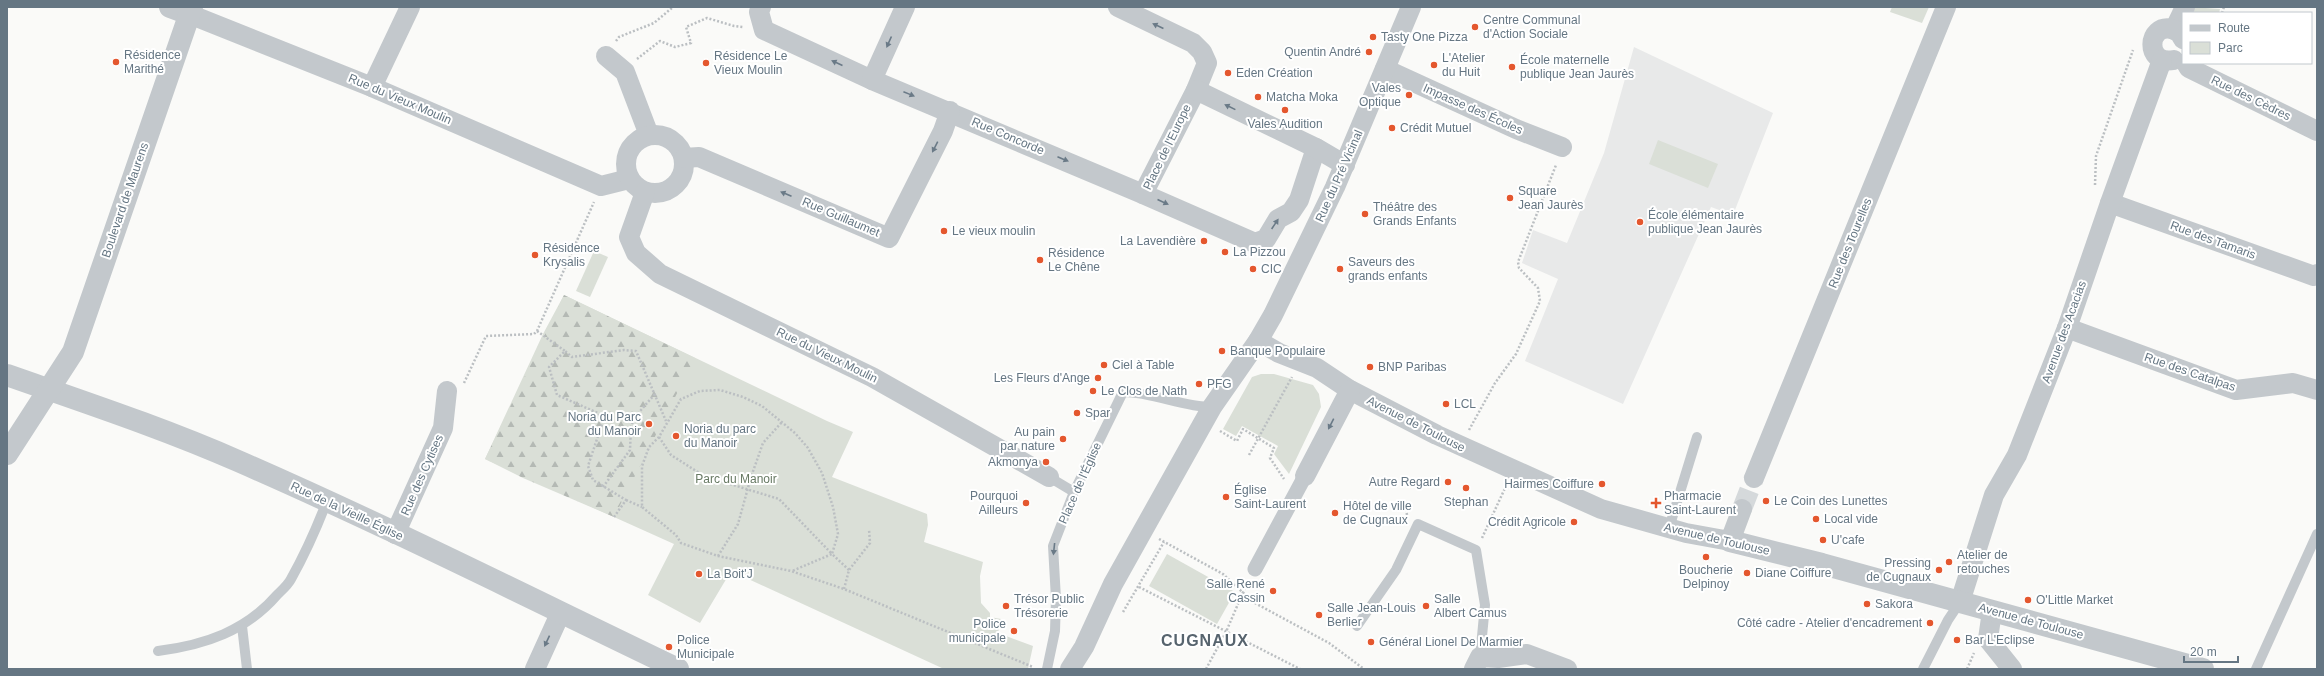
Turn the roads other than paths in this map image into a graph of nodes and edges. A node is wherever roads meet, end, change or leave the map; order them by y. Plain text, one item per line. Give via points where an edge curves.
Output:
1 (410, 7) edge
2 (761, 7) edge
3 (905, 7) edge
4 (1118, 7) edge
5 (1411, 7) edge
6 (1946, 7) edge
7 (183, 9) edge
8 (2182, 49) edge
9 (606, 56) road end
10 (2162, 60) junction
11 (2188, 64) edge
12 (1385, 69) junction
13 (872, 80) junction
14 (372, 87) junction
15 (1196, 90) junction
16 (950, 111) junction
17 (2317, 130) edge
18 (649, 135) junction
19 (1562, 147) road end
20 (1316, 148) junction
21 (684, 158) junction
22 (1345, 165) junction
23 (629, 179) junction
24 (645, 192) junction
25 (1143, 194) junction
26 (2102, 197) junction
27 (2317, 274) edge
28 (2067, 328) junction
29 (1258, 341) junction
30 (7, 375) edge
31 (50, 389) junction
32 (1350, 390) junction
33 (2317, 390) edge
34 (447, 391) road end
35 (1208, 414) junction
36 (1696, 436) dead end
37 (7, 454) edge
38 (1049, 477) joint
39 (1754, 478) tunnel mouth
40 (1301, 482) joint
41 (1074, 492) junction
42 (327, 501) junction
43 (1742, 510) tunnel mouth
44 (1669, 528) junction
45 (396, 534) junction
46 (2317, 534) edge
47 (1730, 541) junction
48 (1255, 568) road end
49 (1960, 602) junction
50 (1992, 610) junction
51 (560, 614) junction
52 (242, 626) junction
53 (1357, 626) dead end
54 (158, 651) dead end
55 (1477, 663) edge
56 (1047, 668) edge
57 (2011, 668) edge
58 (247, 669) edge
59 (535, 669) edge
60 (678, 669) edge
61 (1070, 669) edge
62 (1567, 669) edge
63 (1923, 669) edge
64 (2203, 669) edge
65 (2256, 669) edge

1 - 14 street
13 -> 2 street, Rue Concorde via 764,30 759,12
3 -> 13 street
15 -> 4 street via 1207,63 1194,43
5 - 12 street, Rue du Pré Vicinal
6 - 39 street, Rue des Tourelles
7 - 14 street, Rue du Vieux Moulin
7 - 31 street, Boulevard de Maurens via 73,352
8 - 10 street via 2173,60
8 - 10 street via 2161,30 2153,38 2152,43 2154,52
9 - 18 street via 623,70 633,89
10 - 26 street, Avenue des Acacias
11 - 17 street, Rue des Cèdres via 2189,68
12 - 19 street, Impasse des Écoles via 1516,129
12 - 22 street, Rue du Pré Vicinal
13 -> 16 street, Rue Concorde
14 - 23 street, Rue du Vieux Moulin via 601,186
20 -> 15 street, Place de l'Europe
15 - 25 street, Place de l'Europe
16 -> 21 street, Rue Guillaumet via 943,131 889,238 700,157
16 -> 25 street, Rue Concorde
18 - 21 street via 667,137
18 - 23 street via 638,139 628,152 625,168
20 - 22 street, Place de l'Europe
25 -> 20 street, Place de l'Europe via 1255,243 1266,239 1278,219 1291,212 1299,200
21 - 24 street via 684,169 674,186 665,192
22 - 29 street, Rue du Pré Vicinal
23 - 24 street
24 - 38 street, Rue du Vieux Moulin via 629,237 636,253 660,274 872,376
26 - 27 street, Rue des Tamaris via 2314,276
26 - 28 street, Avenue des Acacias
28 - 33 street, Rue des Catalpas via 2236,390 2293,384
28 - 49 street, Avenue des Acacias via 2017,455 1994,495
29 - 32 street, Avenue de Toulouse via 1317,368
29 - 35 street
30 - 31 street, Rue de la Vieille Église
31 - 37 street, Boulevard de Maurens
31 - 42 street, Rue de la Vieille Église via 237,460
32 -> 40 street
32 - 44 street, Avenue de Toulouse via 1461,447 1601,509
34 - 45 street, Rue des Cytises via 443,428
35 - 41 lane, Place de l'Église via 1195,407 1138,392 1123,392
35 - 61 street via 1113,584 1084,647
36 - 44 lane
38 - 41 lane, Rue du Vieux Moulin
40 - 48 street
41 -> 56 lane, Place de l'Église via 1053,546 1056,599 1054,631
42 - 45 street, Rue de la Vieille Église
42 - 52 lane via 290,580 264,611
43 - 47 street
44 - 47 street, Avenue de Toulouse
45 - 51 street, Rue de la Vieille Église
46 - 65 lane
47 - 49 street, Avenue de Toulouse
49 - 50 street, Avenue de Toulouse
49 - 63 lane
50 - 57 street via 1988,639
50 - 64 street, Avenue de Toulouse
51 -> 59 street
51 - 60 street, Rue de la Vieille Église
52 - 54 lane via 220,637 187,648
52 - 58 lane
53 - 55 lane via 1396,570 1418,524 1476,550 1485,606
55 - 62 street via 1527,654

